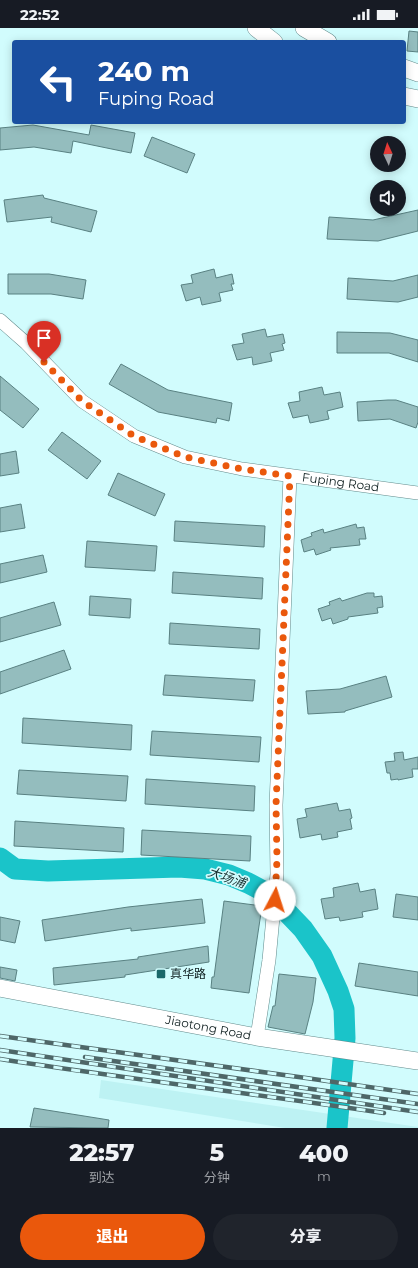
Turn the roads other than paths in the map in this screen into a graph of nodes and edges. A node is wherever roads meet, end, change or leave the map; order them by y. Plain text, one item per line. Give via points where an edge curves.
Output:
1 (256, 28) edge
2 (304, 28) edge
3 (271, 40) edge
4 (325, 40) edge
5 (406, 69) edge
6 (418, 73) edge
7 (406, 96) edge
8 (418, 99) edge
9 (0, 320) edge
10 (290, 476) junction
11 (418, 493) edge
12 (0, 988) edge
13 (257, 1036) junction
14 (418, 1061) edge

1 - 3 main road
2 - 4 main road
5 - 6 main road
7 - 8 main road
9 - 10 street, Fuping Road via 82,401 134,436 185,457
10 - 11 street, Fuping Road
10 - 13 street via 276,805 276,890 266,985
12 - 13 main road, Jiaotong Road
13 - 14 main road, Jiaotong Road

